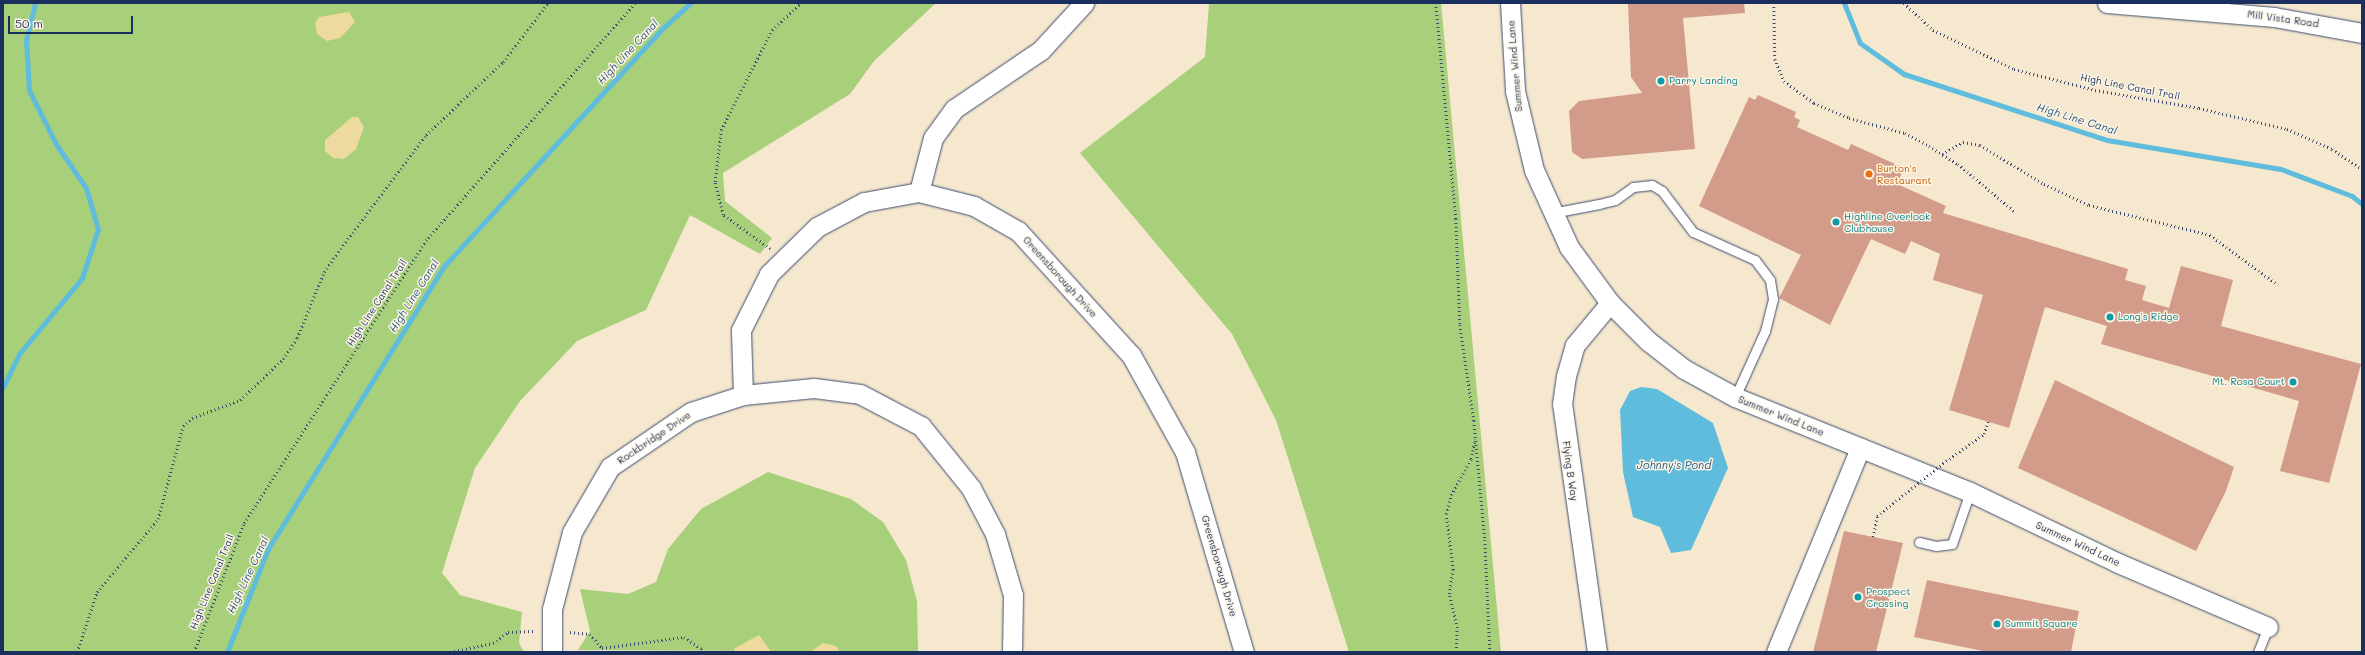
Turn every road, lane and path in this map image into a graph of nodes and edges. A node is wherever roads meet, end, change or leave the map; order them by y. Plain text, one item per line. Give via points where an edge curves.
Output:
1 (548, 3) edge
2 (635, 3) edge
3 (801, 3) edge
4 (1084, 3) edge
5 (1436, 3) edge
6 (1510, 3) edge
7 (1774, 3) edge
8 (1904, 3) edge
9 (2107, 3) edge
10 (2362, 34) edge
11 (1942, 154) junction
12 (2362, 169) edge
13 (919, 192) junction
14 (2014, 211) dead end
15 (1552, 213) junction
16 (784, 259) junction
17 (2278, 285) dead end
18 (1610, 303) junction
19 (742, 395) junction
20 (1735, 397) junction
21 (1988, 421) dead end
22 (1475, 434) junction
23 (1860, 448) junction
24 (1970, 492) junction
25 (1873, 537) dead end
26 (1919, 542) dead end
27 (2268, 627) joint
28 (552, 630) junction
29 (77, 652) edge
30 (194, 652) edge
31 (450, 652) edge
32 (552, 652) edge
33 (700, 652) edge
34 (1012, 652) edge
35 (1244, 652) edge
36 (1456, 652) edge
37 (1490, 652) edge
38 (1597, 652) edge
39 (1776, 652) edge
40 (2258, 652) edge

1 - 29 path via 503,62 426,135 338,252 324,272 297,338 283,360 240,400 192,418 183,426 158,519 97,592
2 - 30 path, High Line Canal Trail via 428,238 244,523 207,609
3 - 16 path via 772,30 721,130 715,182 723,215
4 - 13 street via 1041,50 954,109 933,138
5 - 22 path via 1456,220 1460,325
6 - 15 street, Summer Wind Lane via 1522,130
7 - 11 path via 1775,59 1784,81 1814,104 1849,118 1905,133
8 - 12 path, High Line Canal Trail via 1933,30 2014,69 2094,90 2199,108 2287,129 2332,149
9 - 10 street, Mill Vista Road via 2274,17
11 - 14 path
11 - 17 path via 1963,142 1980,145 2044,184 2089,205 2210,235
13 - 16 street, Greensborough Drive via 864,202 817,227
13 - 35 street, Greensborough Drive via 974,206 1018,231 1131,355 1185,452
15 - 18 street, Summer Wind Lane via 1569,247
15 - 20 lane via 1615,200 1633,187 1652,185 1662,191 1693,232 1756,260 1770,280 1773,299 1765,331
16 - 19 street, Greensborough Drive via 769,274 741,330
18 - 20 street, Summer Wind Lane via 1648,341 1684,369
18 - 38 street, Flying B Way via 1575,345 1566,376 1562,404
19 - 28 street, Rockbridge Drive via 691,412 610,467 572,532 552,609
19 - 34 street, Rockbridge Drive via 814,388 860,394 920,426 971,488 995,534 1013,596
20 - 23 street, Summer Wind Lane
21 - 25 path, bridge via 1984,434 1877,516
22 - 36 path via 1471,459 1451,495 1446,514 1453,570 1449,594 1457,628
22 - 37 path
23 - 24 street, Summer Wind Lane
23 - 39 street
24 - 26 lane via 1952,544 1936,546
24 - 27 street, Summer Wind Lane via 2118,563
27 - 40 lane
28 - 31 path via 508,632 493,643
28 - 32 street, Rockbridge Drive
28 - 33 path via 590,634 602,648 684,637 702,649

